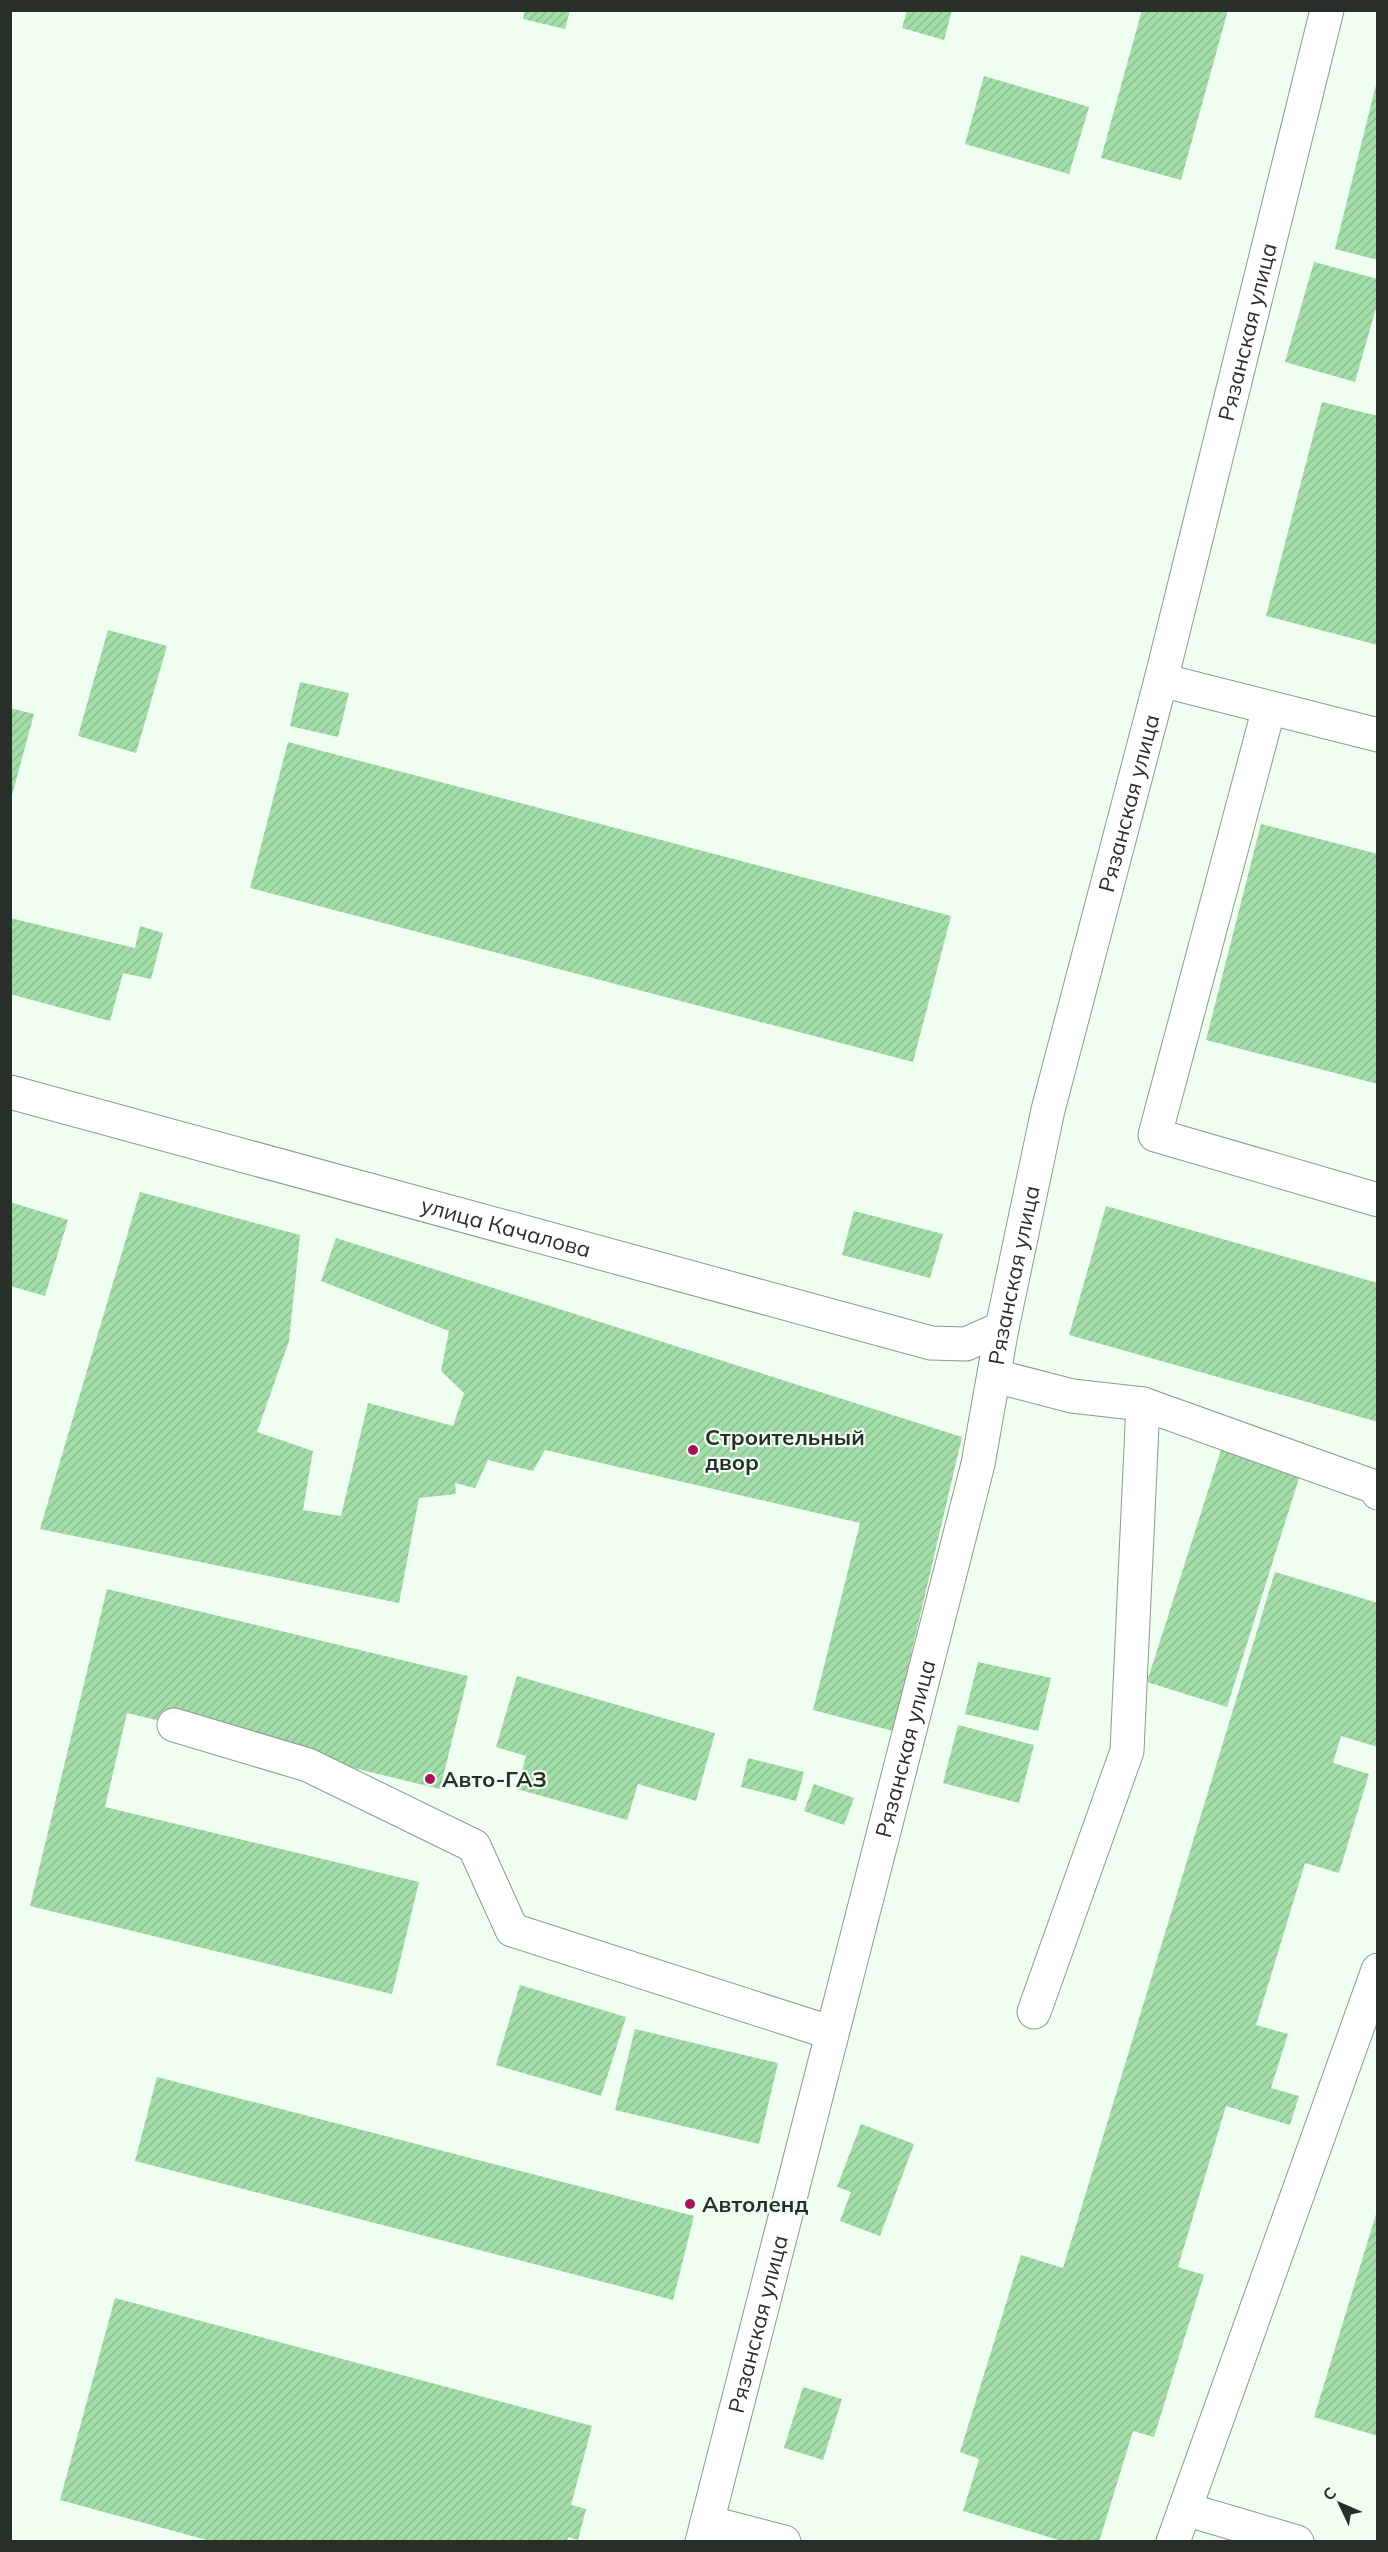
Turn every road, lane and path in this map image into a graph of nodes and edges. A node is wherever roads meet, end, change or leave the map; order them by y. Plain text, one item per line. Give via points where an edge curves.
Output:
1 (1327, 10) edge
2 (1161, 680) junction
3 (1269, 708) junction
4 (1377, 735) edge
5 (10, 1092) edge
6 (1377, 1200) edge
7 (1002, 1328) junction
8 (994, 1376) junction
9 (1143, 1404) junction
10 (1377, 1493) edge
11 (174, 1725) dead end
12 (1377, 1970) edge
13 (1034, 2012) dead end
14 (832, 2033) junction
15 (1185, 2509) junction
16 (704, 2532) edge
17 (784, 2541) edge
18 (1173, 2541) edge
19 (1297, 2541) edge

1 - 2 main road, Рязанская улица
2 - 3 main road
2 - 7 main road, Рязанская улица via 1048,1110
3 - 4 main road
3 - 6 main road via 1155,1135
5 - 7 main road, улица Качалова via 931,1343 966,1344
7 - 8 main road, Рязанская улица
8 - 9 main road via 1072,1396
8 - 14 main road, Рязанская улица via 978,1464
9 - 10 main road via 1375,1487
9 - 13 main road via 1127,1751
11 - 14 main road via 308,1766 474,1846 512,1930
12 - 15 main road
14 - 16 main road, Рязанская улица
15 - 18 main road
15 - 19 main road
16 - 17 main road

